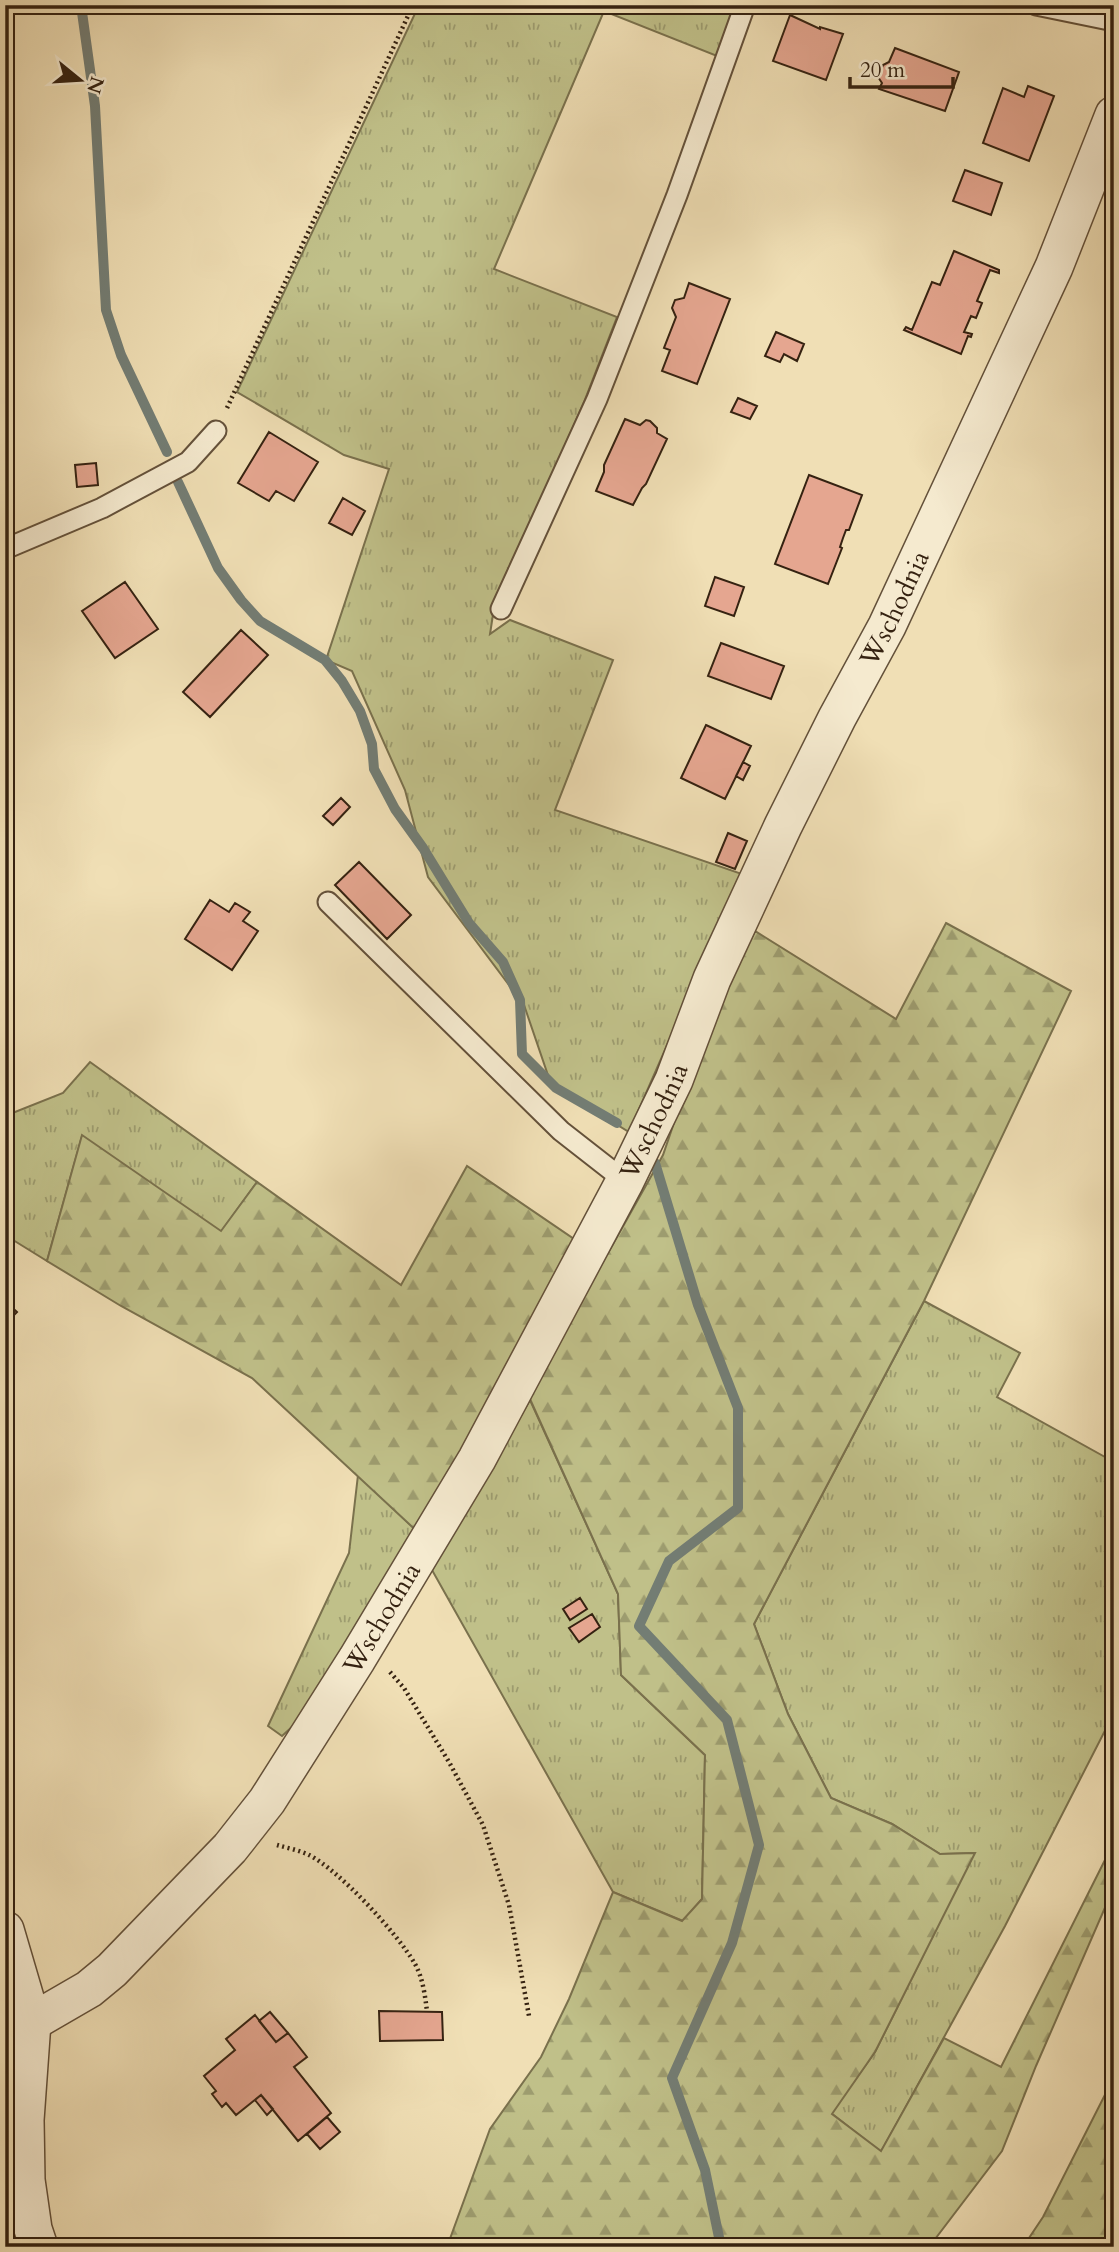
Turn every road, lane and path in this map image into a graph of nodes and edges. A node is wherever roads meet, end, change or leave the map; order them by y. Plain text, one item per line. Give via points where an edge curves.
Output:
1 (414, 5) edge
2 (745, 5) edge
3 (1036, 5) edge
4 (1114, 21) edge
5 (1114, 115) edge
6 (216, 431) joint
7 (5, 549) edge
8 (501, 610) dead end
9 (328, 902) dead end
10 (625, 1181) junction
11 (357, 1659) junction
12 (246, 1829) junction
13 (5, 1930) edge
14 (427, 2011) dead end
15 (529, 2016) dead end
16 (32, 2022) junction
17 (39, 2247) edge

1 - 6 path
2 - 8 lane via 597,399
3 - 4 lane
5 - 10 street, Wschodnia via 1049,278 887,626 778,838 712,979 674,1080
6 - 7 lane via 188,462 102,508
9 - 10 lane via 561,1131
10 - 11 street, Wschodnia via 477,1460
11 - 12 street, Wschodnia
11 - 15 path via 392,1673 483,1825 509,1905
12 - 14 path via 275,1845 307,1854 332,1870 380,1919 416,1965
12 - 16 street, Wschodnia via 112,1970
13 - 16 street
16 - 17 street via 26,2180

